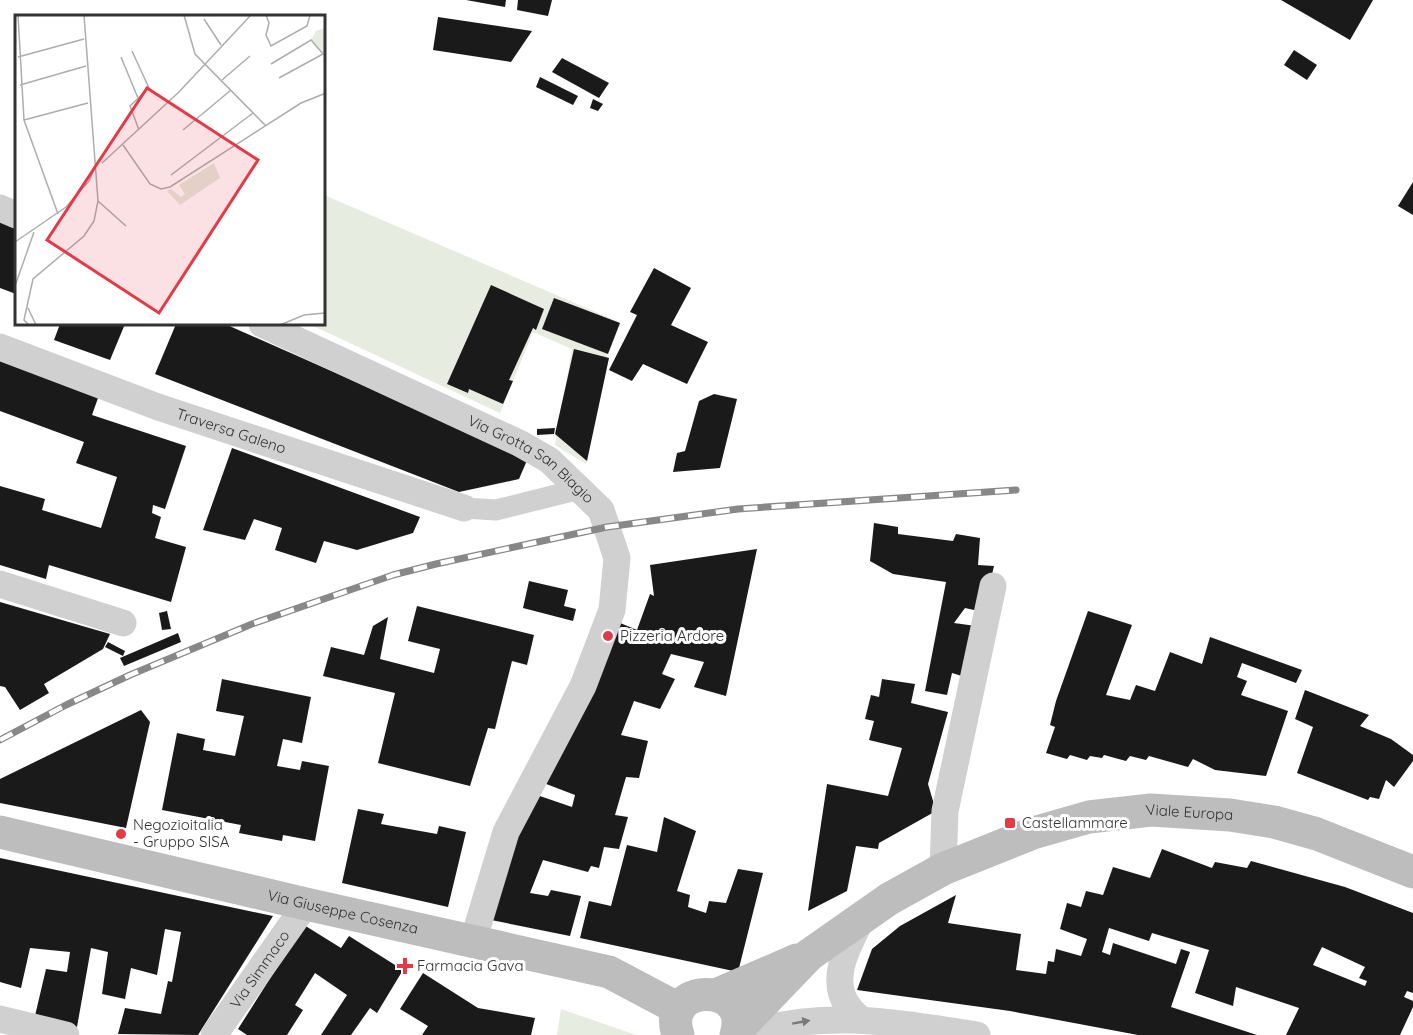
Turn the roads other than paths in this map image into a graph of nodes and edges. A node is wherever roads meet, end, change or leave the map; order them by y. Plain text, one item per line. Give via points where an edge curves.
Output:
1 (0, 208) edge
2 (15, 215) edge
3 (266, 326) edge
4 (0, 346) edge
5 (580, 489) junction
6 (464, 508) joint
7 (0, 584) edge
8 (993, 586) dead end
9 (123, 623) dead end
10 (0, 832) edge
11 (942, 869) junction
12 (1413, 872) edge
13 (306, 904) junction
14 (861, 918) junction
15 (475, 943) junction
16 (809, 955) junction
17 (716, 995) junction
18 (0, 1019) edge
19 (861, 1020) junction
20 (679, 1022) edge
21 (739, 1033) edge
22 (66, 1035) edge
23 (214, 1035) edge
24 (977, 1035) edge

1 - 2 street
3 - 5 street, Via Grotta San Biagio via 519,443 549,460
4 - 6 street, Traversa Galeno via 158,406
5 - 6 street via 496,510
5 - 15 street, Via Grotta San Biagio via 601,510 616,558 612,610 583,686 506,832
7 - 9 street
8 - 11 street via 945,811
10 - 13 main road, Via Giuseppe Cosenza
11 - 12 main road, Viale Europa via 1033,833 1089,817 1152,810 1274,822 1317,834
11 - 14 main road, Viale Europa
13 - 15 main road, Via Giuseppe Cosenza
13 - 23 street, Via Simmaco
14 - 16 main road, Viale Europa
14 - 19 street via 839,974 847,1006
15 - 20 main road, Via Giuseppe Cosenza via 609,972
16 - 17 main road
16 - 21 main road
17 - 20 main road via 705,993 686,1001
17 - 21 main road via 733,1007
18 - 22 street
21 -> 19 street via 812,1020
19 - 24 street

